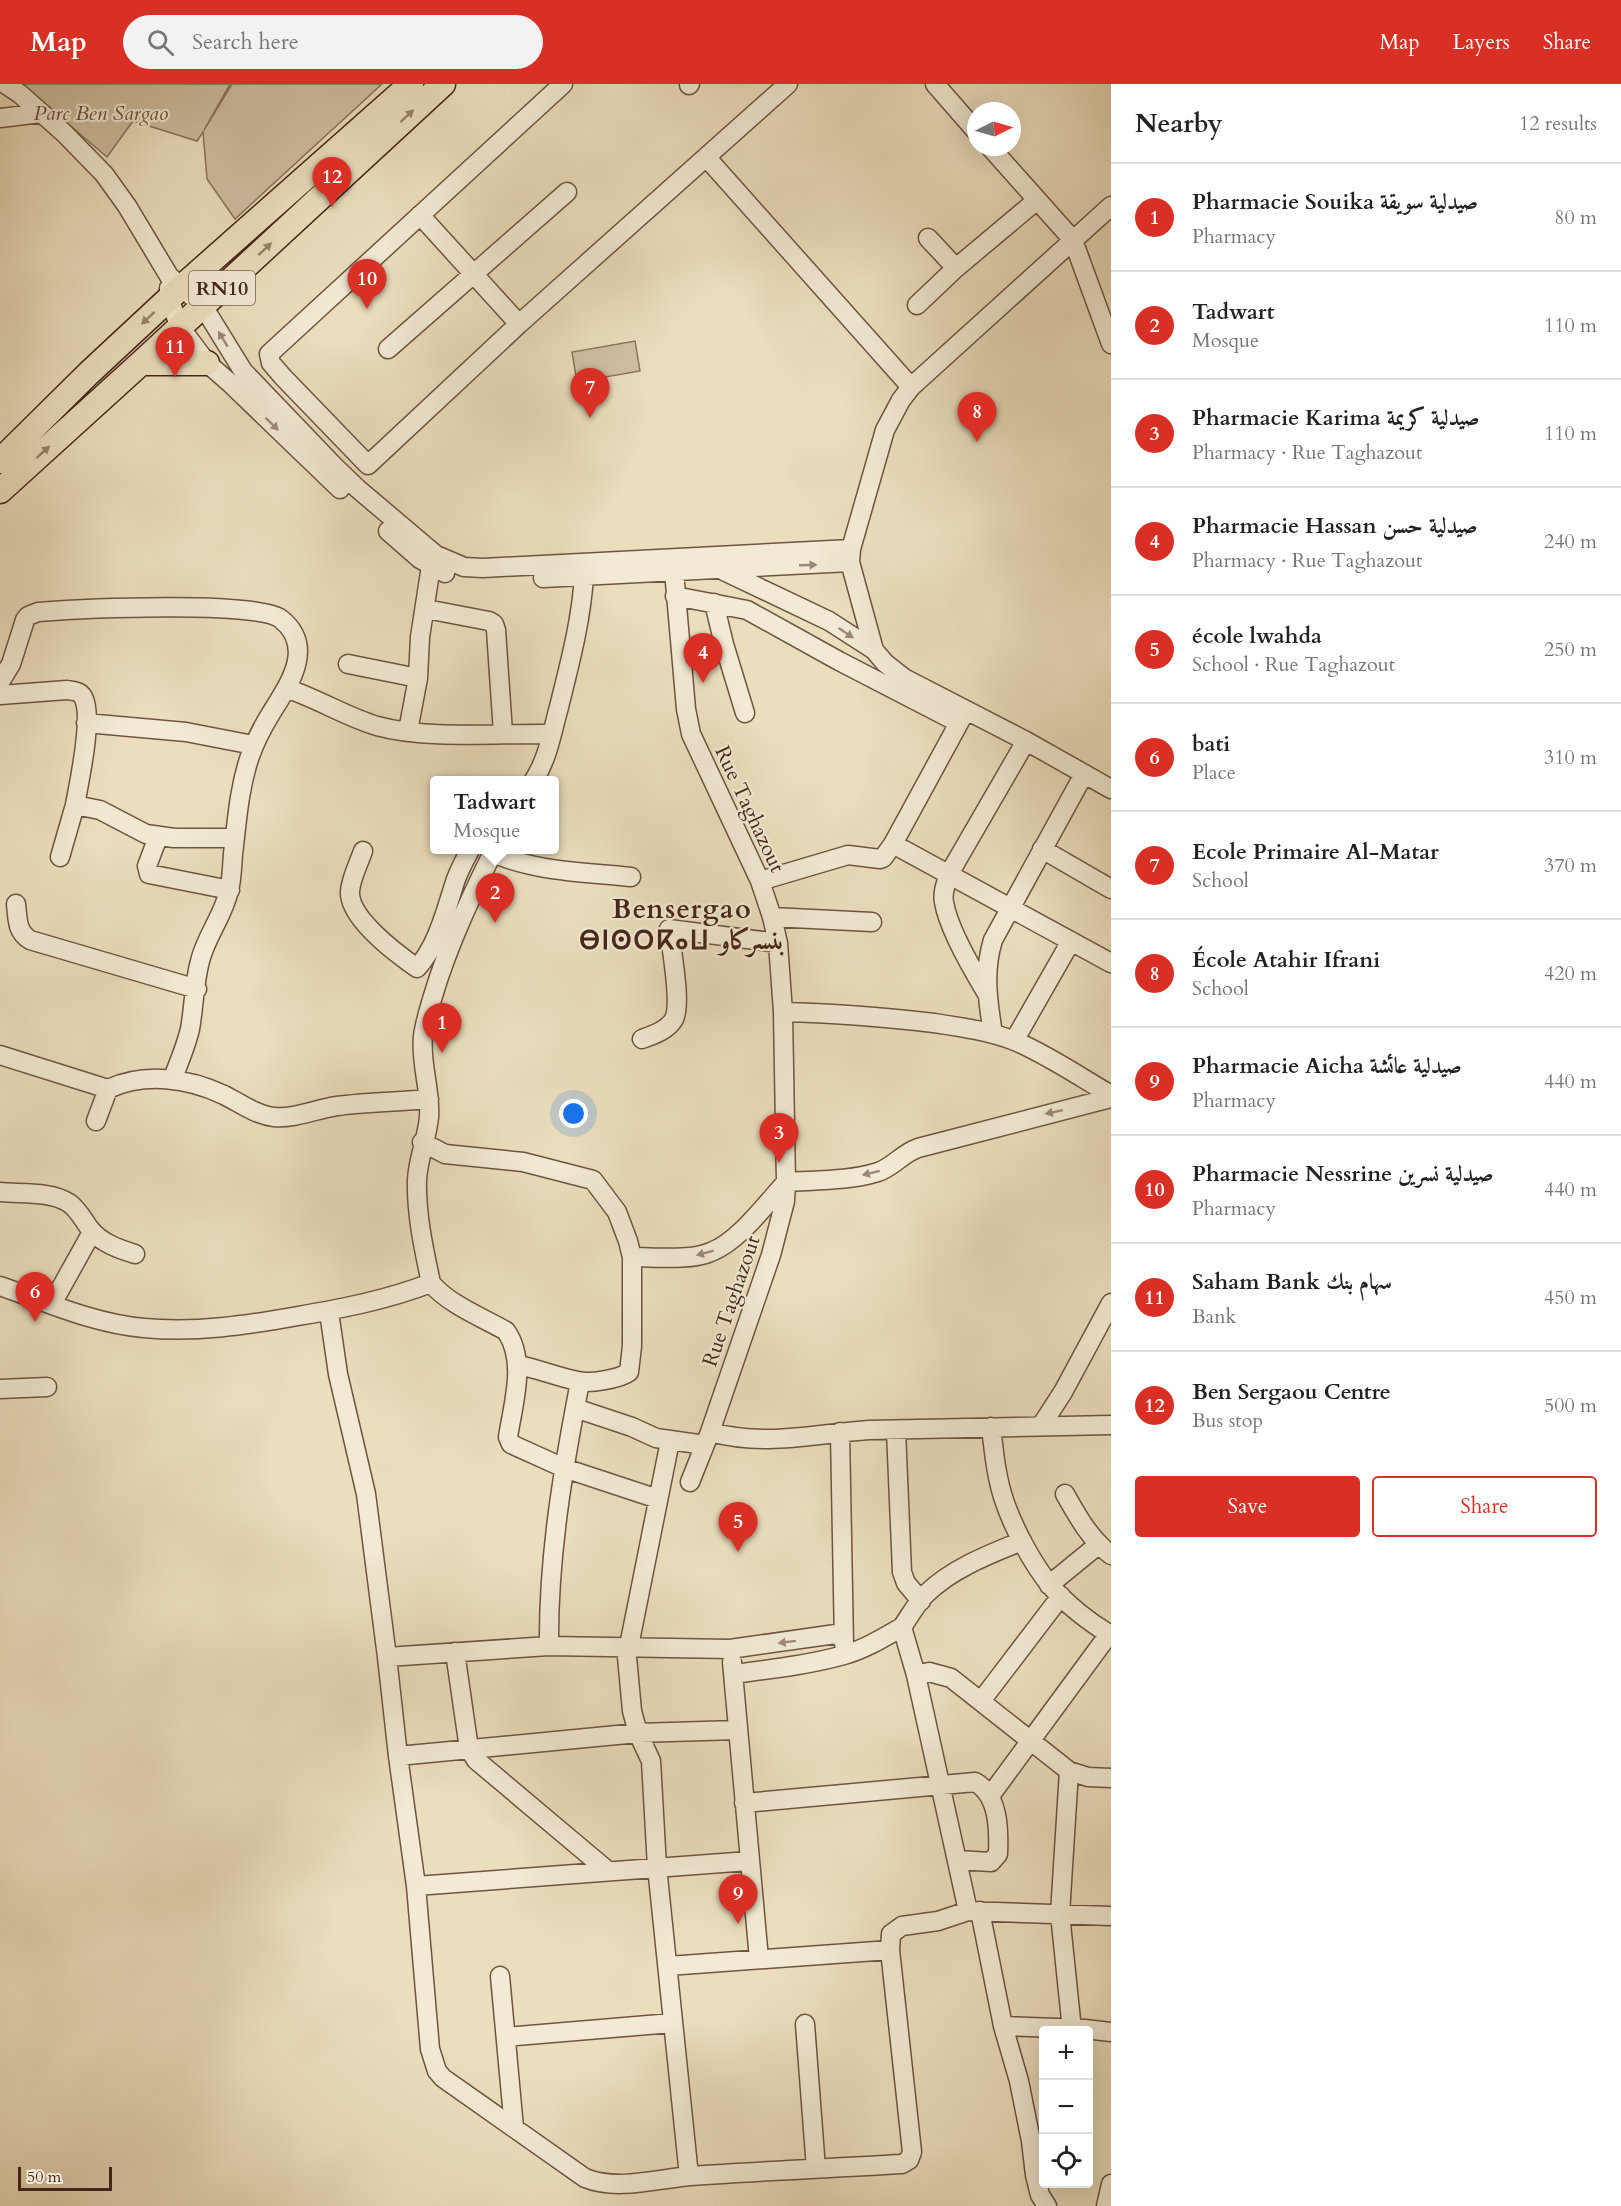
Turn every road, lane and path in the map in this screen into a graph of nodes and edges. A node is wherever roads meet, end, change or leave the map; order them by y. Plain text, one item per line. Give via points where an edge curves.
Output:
1 (5, 84) edge
2 (411, 84) edge
3 (443, 84) edge
4 (563, 84) edge
5 (788, 84) edge
6 (934, 84) edge
7 (41, 113) junction
8 (0, 118) edge
9 (967, 121) edge
10 (998, 156) edge
11 (707, 158) junction
12 (567, 192) dead end
13 (1037, 200) junction
14 (1111, 206) edge
15 (420, 215) junction
16 (928, 238) dead end
17 (1073, 240) junction
18 (956, 267) junction
19 (475, 274) junction
20 (174, 288) junction
21 (917, 305) dead end
22 (203, 306) junction
23 (519, 324) junction
24 (180, 327) junction
25 (1111, 344) edge
26 (388, 349) dead end
27 (141, 363) junction
28 (207, 363) junction
29 (911, 387) junction
30 (0, 461) edge
31 (368, 465) junction
32 (350, 482) junction
33 (0, 491) edge
34 (850, 556) junction
35 (431, 567) junction
36 (720, 569) junction
37 (674, 571) junction
38 (584, 576) junction
39 (675, 596) junction
40 (714, 603) junction
41 (426, 609) junction
42 (874, 650) junction
43 (348, 664) dead end
44 (418, 678) junction
45 (0, 682) edge
46 (288, 689) junction
47 (0, 695) edge
48 (745, 713) dead end
49 (962, 717) junction
50 (86, 723) junction
51 (408, 731) junction
52 (503, 734) junction
53 (552, 734) junction
54 (1026, 741) junction
55 (254, 745) junction
56 (1084, 774) junction
57 (536, 776) edge
58 (1111, 789) edge
59 (75, 805) junction
60 (158, 837) junction
61 (235, 838) junction
62 (893, 844) junction
63 (1042, 849) junction
64 (363, 851) dead end
65 (468, 854) edge
66 (493, 854) edge
67 (499, 854) edge
68 (60, 857) dead end
69 (949, 874) junction
70 (631, 877) dead end
71 (760, 881) junction
72 (1111, 889) edge
73 (230, 890) junction
74 (16, 904) dead end
75 (1009, 908) junction
76 (772, 917) junction
77 (872, 922) dead end
78 (1071, 941) junction
79 (778, 943) junction
80 (1111, 963) edge
81 (417, 968) junction
82 (438, 980) junction
83 (197, 989) junction
84 (986, 992) junction
85 (783, 1012) junction
86 (993, 1034) junction
87 (642, 1039) dead end
88 (1014, 1041) junction
89 (0, 1056) edge
90 (172, 1080) junction
91 (108, 1089) junction
92 (1111, 1096) edge
93 (429, 1099) junction
94 (96, 1121) dead end
95 (422, 1142) junction
96 (786, 1182) junction
97 (0, 1192) edge
98 (92, 1232) junction
99 (135, 1254) dead end
100 (632, 1257) junction
101 (431, 1283) junction
102 (0, 1286) edge
103 (52, 1304) junction
104 (1111, 1304) edge
105 (329, 1312) junction
106 (518, 1365) junction
107 (580, 1382) junction
108 (47, 1387) dead end
109 (0, 1389) edge
110 (575, 1408) junction
111 (1111, 1425) edge
112 (1041, 1426) junction
113 (991, 1427) junction
114 (896, 1430) junction
115 (840, 1432) junction
116 (707, 1439) junction
117 (670, 1441) junction
118 (564, 1468) junction
119 (690, 1482) dead end
120 (1065, 1494) dead end
121 (658, 1499) junction
122 (1022, 1541) junction
123 (1105, 1550) edge
124 (1055, 1590) junction
125 (921, 1601) junction
126 (902, 1628) junction
127 (843, 1634) junction
128 (1110, 1635) edge
129 (549, 1646) junction
130 (628, 1646) junction
131 (730, 1648) junction
132 (455, 1652) junction
133 (845, 1655) junction
134 (387, 1657) junction
135 (734, 1674) junction
136 (916, 1675) junction
137 (981, 1701) junction
138 (737, 1730) junction
139 (638, 1733) junction
140 (1030, 1740) junction
141 (469, 1749) junction
142 (398, 1756) junction
143 (1069, 1772) junction
144 (1111, 1778) edge
145 (939, 1785) junction
146 (990, 1796) junction
147 (744, 1803) junction
148 (958, 1860) junction
149 (749, 1861) junction
150 (657, 1867) junction
151 (608, 1871) junction
152 (416, 1886) junction
153 (974, 1911) junction
154 (1060, 1914) junction
155 (1111, 1916) edge
156 (890, 1950) junction
157 (759, 1959) junction
158 (668, 1966) junction
159 (500, 1976) dead end
160 (672, 2023) junction
161 (805, 2024) dead end
162 (1003, 2026) junction
163 (1072, 2026) edge
164 (1039, 2028) edge
165 (1093, 2031) edge
166 (1111, 2032) edge
167 (506, 2037) junction
168 (514, 2128) junction
169 (1039, 2131) edge
170 (1031, 2141) junction
171 (816, 2169) junction
172 (688, 2176) junction
173 (1111, 2184) edge
174 (1047, 2206) edge
175 (1106, 2206) edge

1 - 7 street
2 - 20 main road, RN10
22 -> 3 main road, RN10
4 - 15 street
5 - 11 street
6 - 9 street
7 - 8 street
7 - 20 street via 104,174
10 - 13 street
11 - 23 street
11 - 29 street
12 - 19 street
13 - 17 street
13 - 18 street
14 - 17 street
15 - 19 street
15 - 31 street via 269,354 283,377
16 - 18 street
17 - 25 street
17 - 29 street
18 - 21 street
19 - 23 street
19 - 26 street
20 - 22 street
20 - 24 street
20 -> 30 main road, RN10
22 - 24 main road, RN10
32 -> 22 street via 243,371
23 - 31 street
24 - 27 main road, RN10
24 - 28 street
27 - 28 main road
33 -> 27 main road, RN10
28 -> 35 street via 339,488
29 - 34 street via 885,430
31 - 32 street
32 - 34 street via 436,555 464,567
36 -> 34 street
34 - 42 street
35 - 38 street via 478,580
35 - 41 street
36 - 37 street
36 -> 42 street via 829,621
37 - 38 street
37 - 39 street, Rue Taghazout
38 - 53 street via 581,615
39 - 40 street
39 - 71 street, Rue Taghazout via 691,734
40 - 48 street
40 - 49 street via 747,610 839,661
41 - 44 street
41 - 52 street via 494,624
42 - 49 street via 904,678
43 - 44 street
44 - 51 street
45 - 46 street via 21,627 32,613 212,608 272,614 288,626 298,656
46 - 51 street via 377,726
46 - 55 street
47 - 50 street via 76,691 86,704
49 - 54 street
49 - 62 street
50 - 55 street via 186,732
50 - 59 street via 85,754
51 - 52 street
52 - 53 street
53 - 57 street
54 - 56 street
54 - 69 street
55 - 61 street via 242,782
56 - 58 street
56 - 63 street
59 - 60 street via 100,810
59 - 68 street
60 - 61 street
60 - 73 street via 147,866 149,874
61 - 73 street
62 - 69 street
62 - 71 street via 880,859 848,855
63 - 72 street
63 - 75 street
64 - 81 street via 350,890 353,908 381,940
65 - 81 street via 429,951
66 - 82 street
67 - 70 street via 531,866
69 - 75 street
69 - 84 street via 944,901 968,963
71 - 76 street, Rue Taghazout
73 - 83 street via 200,962
74 - 83 street via 18,929 30,940
75 - 78 street
75 - 84 street via 988,956
76 - 77 street
76 - 79 street, Rue Taghazout
78 - 80 street
78 - 88 street
79 - 85 street, Rue Taghazout
79 - 87 street via 669,929 676,999 674,1018 665,1028
81 - 82 street
82 - 93 street via 423,1036
83 - 90 street via 189,1031
84 - 86 street
85 - 86 street via 855,1014
85 - 96 street, Rue Taghazout
86 - 88 street
88 - 92 street
89 - 91 street
90 - 91 street via 143,1078
90 - 93 street via 202,1086 274,1117 338,1106
91 - 94 street
92 -> 96 street via 918,1148 880,1171
93 - 95 street
95 - 100 street via 445,1154 523,1162 593,1180 616,1212
95 - 101 street via 418,1201
96 -> 100 street via 744,1228 711,1252 685,1257
96 - 116 street, Rue Taghazout via 785,1202 771,1255
97 - 98 street via 52,1196 65,1201
98 - 99 street
98 - 103 street
100 - 107 street via 629,1372 618,1378
101 - 105 street
101 - 106 street via 442,1294 506,1331
102 - 103 street
103 - 105 street via 106,1321 178,1330
104 - 112 street
105 - 134 street via 338,1374 366,1494
106 - 107 street
106 - 118 street via 509,1441
107 - 110 street
108 - 109 street
110 - 117 street
110 - 118 street
111 - 112 street
112 - 113 street
113 - 114 street
113 - 122 street via 1004,1500
114 - 115 street
114 - 125 street via 902,1572
115 - 116 street via 785,1440
115 - 127 street
116 - 117 street
116 - 119 street, Rue Taghazout
117 - 121 street
118 - 121 street
118 - 129 street via 550,1589
120 - 123 street via 1079,1519
121 - 130 street
122 - 124 street
122 - 125 street via 945,1579
123 - 124 street
124 - 128 street
124 - 137 street
125 - 126 street
126 - 133 street
126 - 136 street
127 -> 131 street
127 - 133 street
128 - 140 street
129 - 130 street
129 - 132 street
130 - 131 street
130 - 139 street via 632,1711
131 - 135 street
132 - 134 street
132 - 141 street
133 - 135 street
134 - 142 street
135 - 138 street
136 - 137 street via 929,1672 951,1678
136 - 145 street
137 - 140 street
138 - 139 street
138 - 147 street
139 - 141 street
139 - 150 street via 651,1761
140 - 143 street
140 - 146 street
141 - 142 street
141 - 151 street via 490,1773
142 - 152 street
143 - 144 street via 1088,1778
143 - 154 street
145 - 146 street via 975,1782
145 - 147 street
145 - 148 street
146 - 148 street via 998,1854 990,1862
147 - 149 street
148 - 153 street
149 - 150 street
149 - 157 street
150 - 151 street
150 - 158 street
151 - 152 street
152 - 168 street via 430,2049 437,2072
153 - 154 street
153 - 156 street via 902,1926 891,1934
153 - 162 street
154 - 155 street
154 - 163 street
156 - 157 street
156 - 171 street via 912,2152 902,2164
157 - 158 street
158 - 160 street
159 - 167 street
160 - 167 street
160 - 172 street
161 - 171 street
162 - 164 street
162 - 170 street
165 - 166 street
167 - 168 street
168 - 172 street via 594,2181 624,2183
169 - 170 street
170 - 174 street via 1040,2194
171 - 172 street
173 - 175 street

